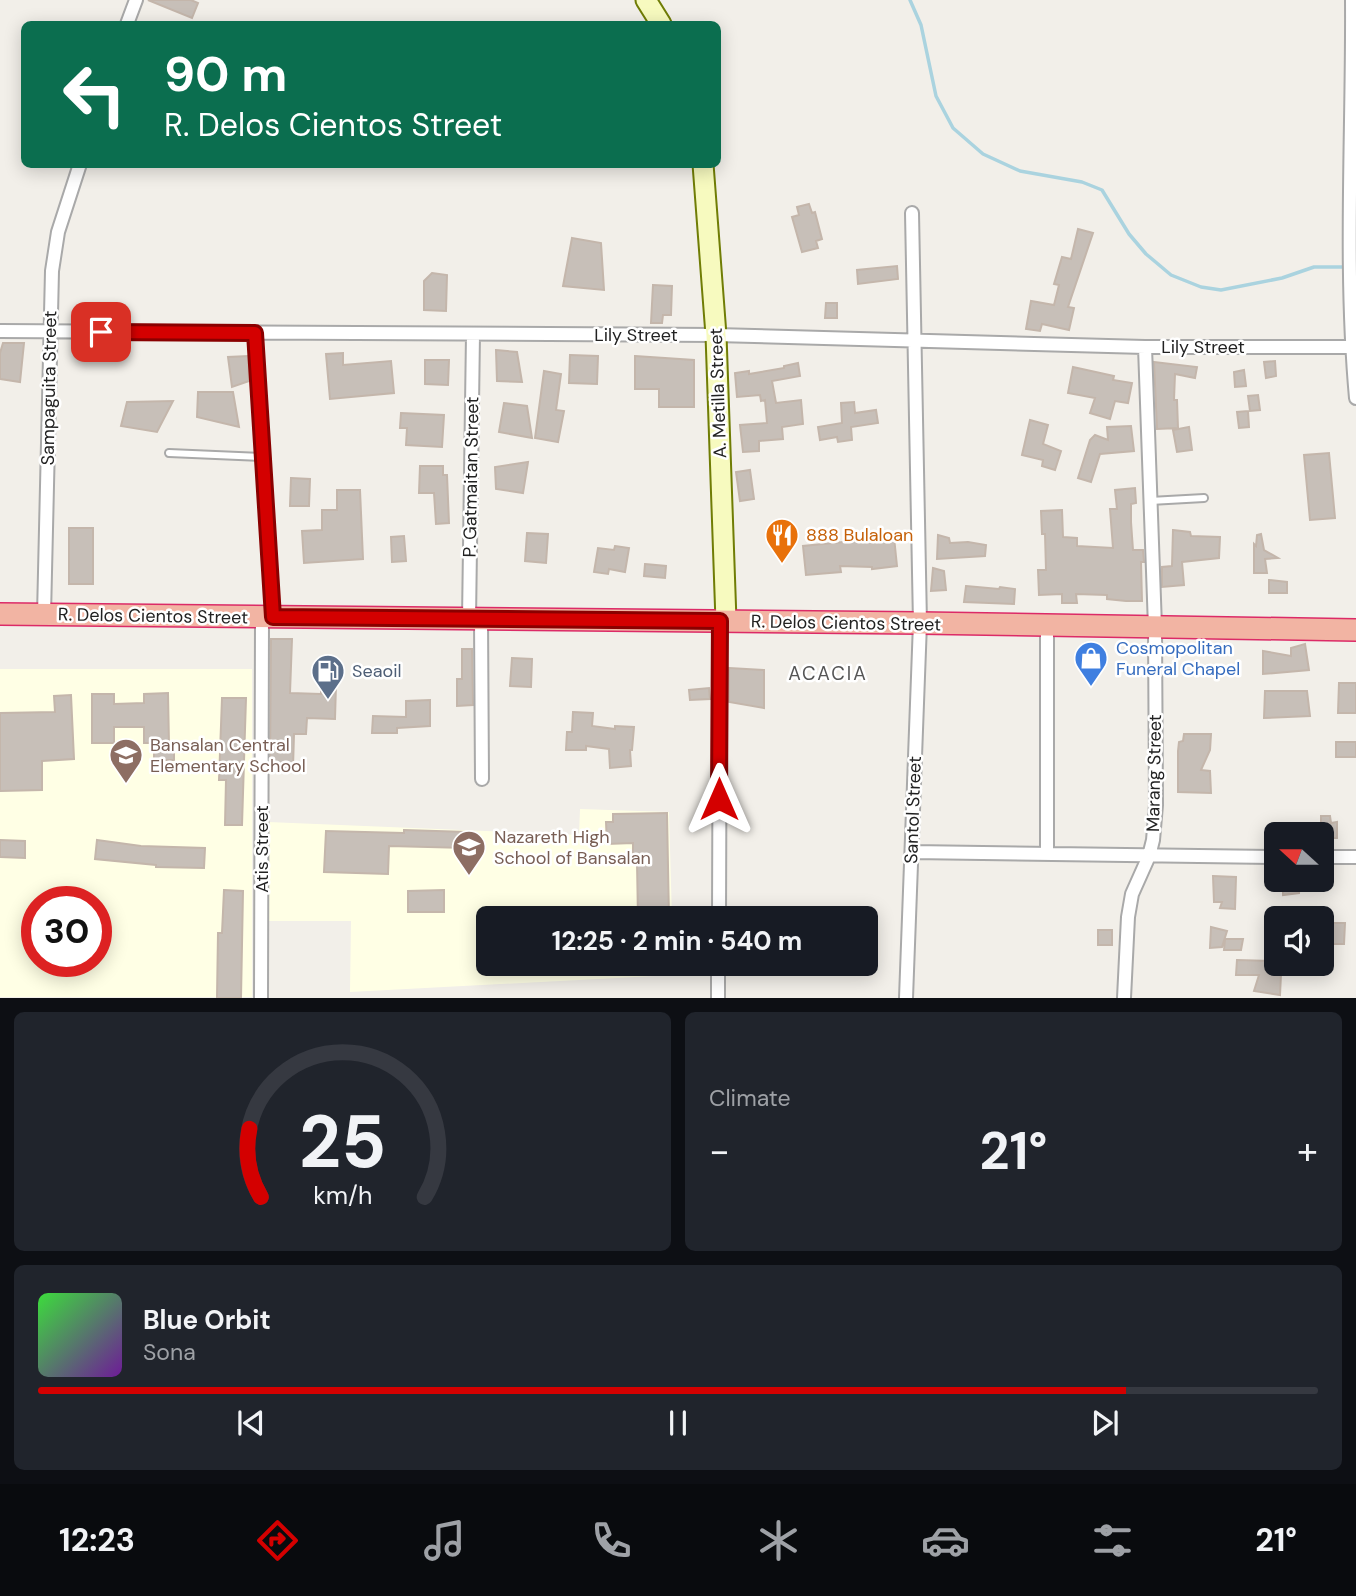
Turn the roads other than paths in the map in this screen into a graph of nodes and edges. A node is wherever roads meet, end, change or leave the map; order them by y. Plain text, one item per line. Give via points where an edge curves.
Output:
1 (135, 0) edge
2 (646, 0) edge
3 (1352, 0) edge
4 (128, 21) edge
5 (659, 21) edge
6 (1354, 66) edge
7 (79, 168) edge
8 (703, 168) edge
9 (912, 213) dead end
10 (0, 331) edge
11 (50, 331) junction
12 (255, 333) junction
13 (473, 334) junction
14 (716, 335) junction
15 (915, 341) junction
16 (1145, 347) junction
17 (1354, 347) edge
18 (1356, 398) edge
19 (169, 453) dead end
20 (263, 457) junction
21 (1205, 498) dead end
22 (1150, 501) junction
23 (0, 614) edge
24 (44, 615) junction
25 (268, 617) junction
26 (475, 619) junction
27 (723, 621) junction
28 (920, 623) junction
29 (1048, 625) junction
30 (1155, 627) junction
31 (1356, 630) edge
32 (482, 779) dead end
33 (912, 852) junction
34 (1047, 854) junction
35 (1149, 856) junction
36 (1264, 857) edge
37 (1334, 857) edge
38 (1356, 857) edge
39 (719, 906) edge
40 (718, 976) edge
41 (261, 998) edge
42 (718, 998) edge
43 (906, 998) edge
44 (1124, 998) edge

1 - 4 street
2 - 5 main road
3 - 6 street
6 - 17 street
7 - 11 street, Sampaguita Street via 54,251
8 - 14 main road, A. Metilla Street
9 - 15 street, Santol Street
10 - 11 street, Lily Street
11 - 12 street, Lily Street
11 - 24 street, Sampaguita Street
12 - 13 street, Lily Street
12 - 20 street, Atis Street
13 - 14 street, Lily Street
13 - 26 street, P. Gatmaitan Street
14 - 15 street, Lily Street
14 - 27 main road, A. Metilla Street
15 - 16 street, Lily Street
15 - 28 street, Santol Street
16 - 17 street, Lily Street
16 - 22 street, Marang Street
17 - 18 street
19 - 20 lane
20 - 25 street, Atis Street
21 - 22 lane
22 - 30 street, Marang Street
23 - 24 highway, R. Delos Cientos Street
24 - 25 highway, R. Delos Cientos Street
25 - 26 highway, R. Delos Cientos Street
25 - 41 street, Atis Street
26 - 27 highway, R. Delos Cientos Street
26 - 32 street, P. Gatmaitan Street
27 - 28 highway, R. Delos Cientos Street
27 - 39 street
28 - 29 highway, R. Delos Cientos Street
28 - 33 street, Santol Street
29 - 30 highway, R. Delos Cientos Street
29 - 34 street
30 - 31 highway, R. Delos Cientos Street
30 - 35 street, Marang Street via 1156,805
33 - 34 street
33 - 43 street, Santol Street
34 - 35 street
35 - 36 street
35 - 44 street, Marang Street via 1132,894
37 - 38 street
40 - 42 street

